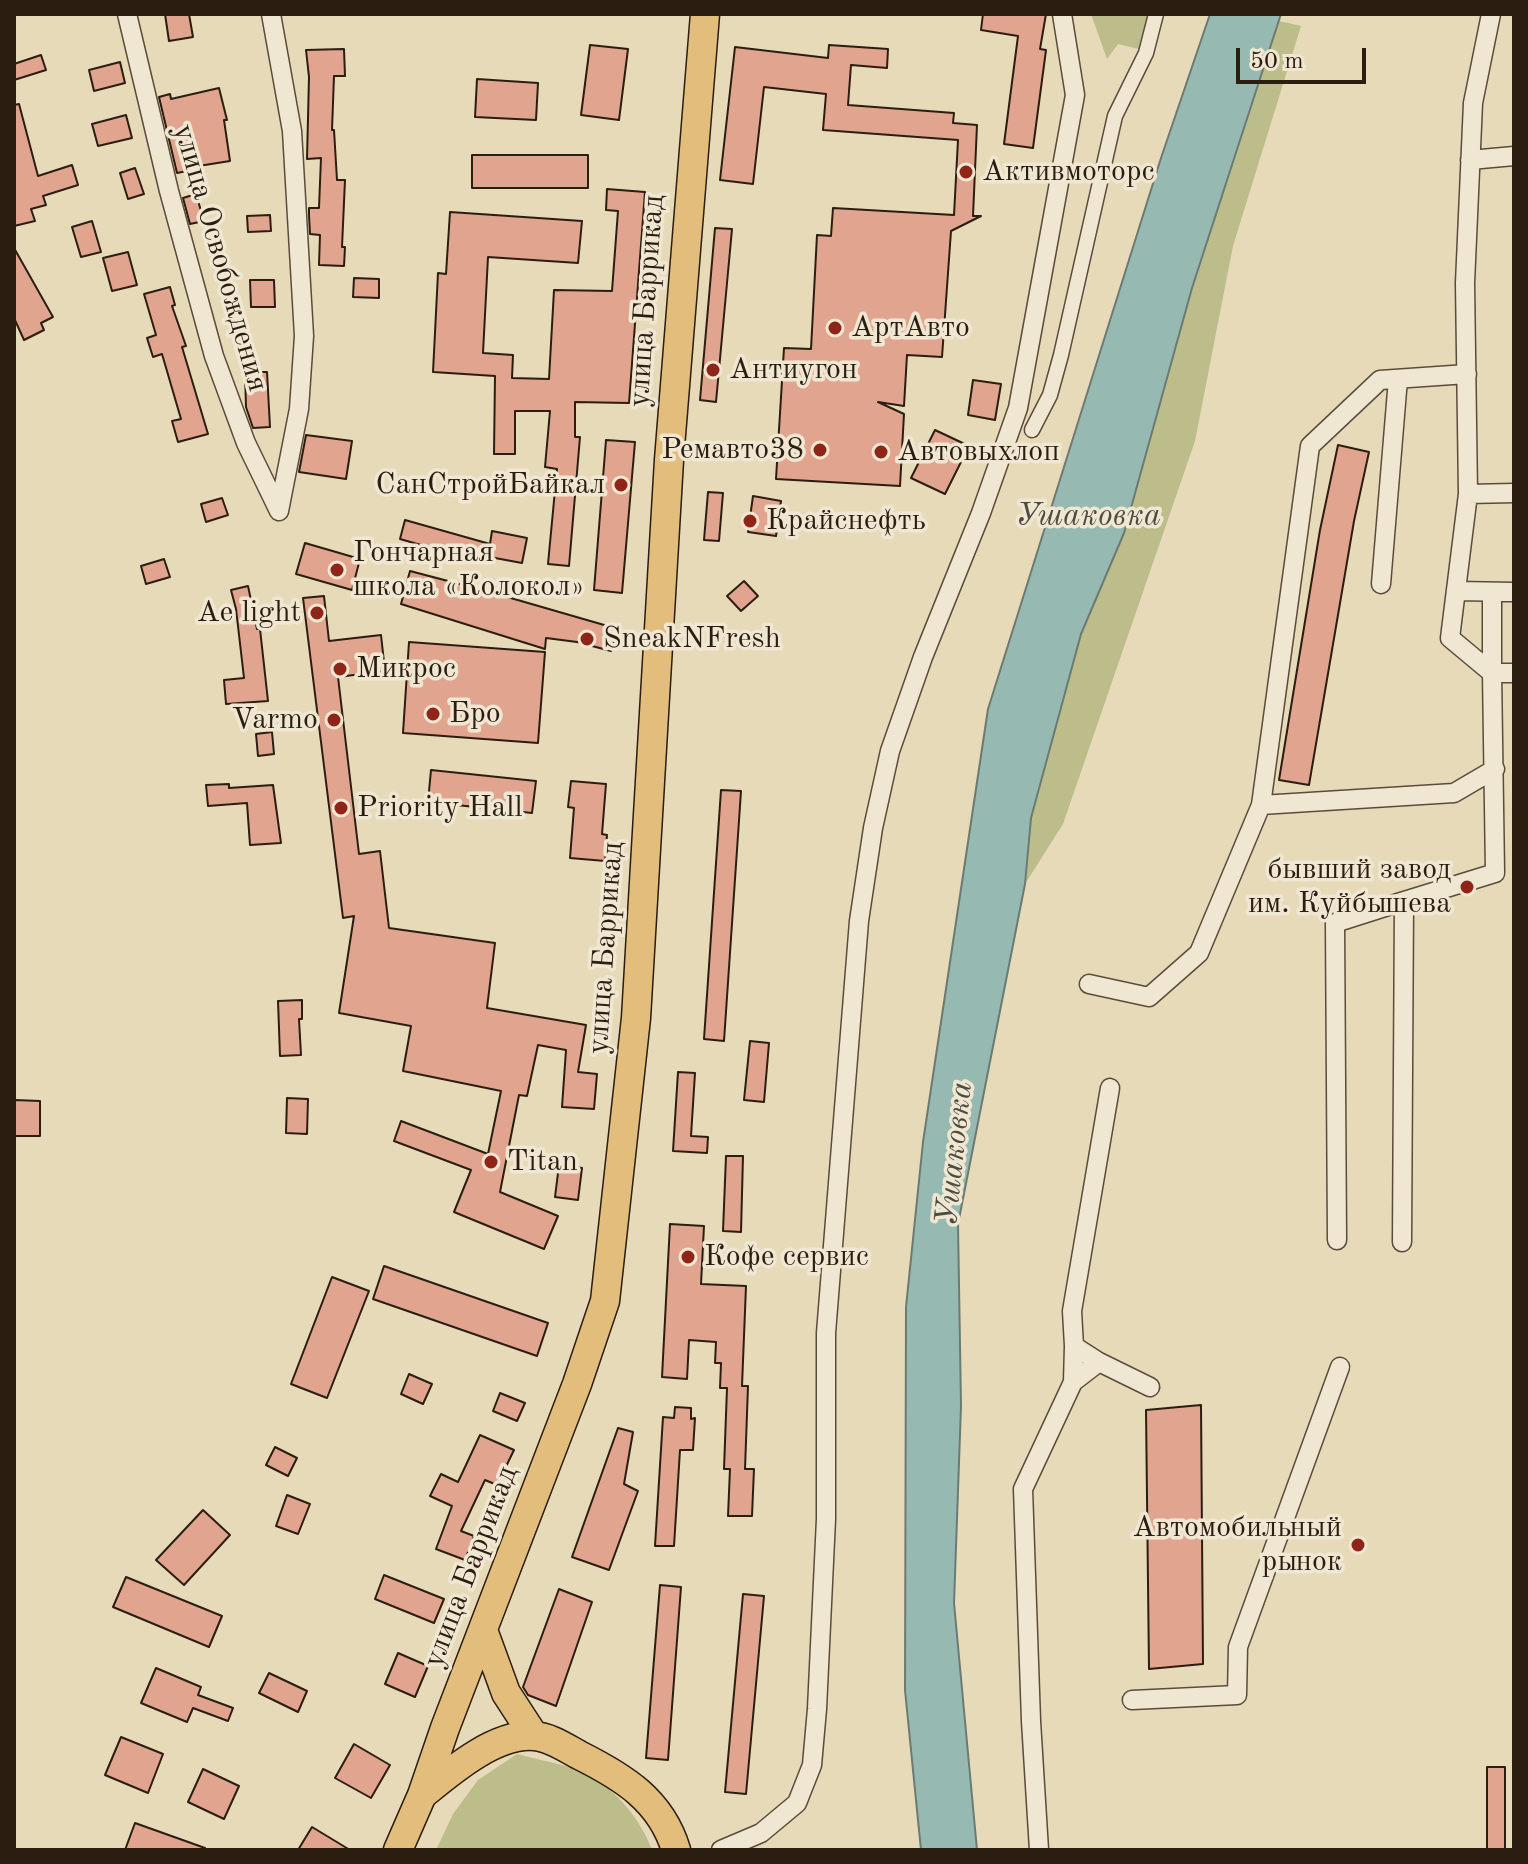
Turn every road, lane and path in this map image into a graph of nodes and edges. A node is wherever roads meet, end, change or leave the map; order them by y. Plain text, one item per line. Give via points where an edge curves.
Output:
1 (127, 14) edge
2 (271, 14) edge
3 (705, 14) edge
4 (1062, 14) edge
5 (1156, 14) edge
6 (1491, 14) edge
7 (1514, 156) edge
8 (1470, 160) junction
9 (1467, 374) junction
10 (1398, 379) junction
11 (1032, 430) dead end
12 (1514, 493) edge
13 (1468, 494) junction
14 (1381, 584) dead end
15 (1457, 591) dead end
16 (1492, 592) junction
17 (1514, 592) edge
18 (1492, 673) junction
19 (1514, 673) edge
20 (1495, 769) junction
21 (1261, 805) junction
22 (1404, 901) junction
23 (1089, 984) dead end
24 (1110, 1088) dead end
25 (1337, 1240) dead end
26 (1402, 1242) dead end
27 (1074, 1346) junction
28 (1099, 1362) junction
29 (1338, 1373) dead end
30 (1073, 1382) junction
31 (1150, 1387) dead end
32 (483, 1630) junction
33 (1132, 1700) dead end
34 (534, 1736) junction
35 (422, 1795) junction
36 (398, 1850) edge
37 (676, 1850) edge
38 (721, 1850) edge
39 (1039, 1850) edge

1 - 2 street, улица Освобождения via 214,356 246,443 279,511 299,409 304,336 292,131
3 - 32 main road, улица Баррикад via 669,460 636,1018 605,1301
4 - 38 street via 1075,95 1018,408 890,751 859,921 826,1333 826,1519 812,1765 797,1803 761,1833
5 - 11 street via 1146,53 1115,116 1061,355 1050,395
6 - 8 street via 1473,103
7 - 8 street
8 - 9 street
9 - 10 street
9 - 13 street
10 - 14 street
10 - 21 street via 1380,380 1310,446
12 - 13 street
13 - 18 street via 1450,638
15 - 16 street
16 - 17 street
16 - 18 street
18 - 19 street
18 - 20 street
20 - 21 street via 1454,793
20 - 22 street via 1495,873
21 - 23 street via 1199,953 1149,997
22 - 25 street via 1335,923
22 - 26 street
24 - 27 street via 1072,1311
27 - 28 street
27 - 30 street
28 - 30 street
28 - 31 street
29 - 33 street via 1238,1647 1237,1695
30 - 39 street via 1023,1489
32 - 34 main road via 506,1693
32 - 35 main road, улица Баррикад
34 - 35 main road via 490,1747
34 - 37 main road via 636,1787 661,1816
35 - 36 main road, улица Баррикад

